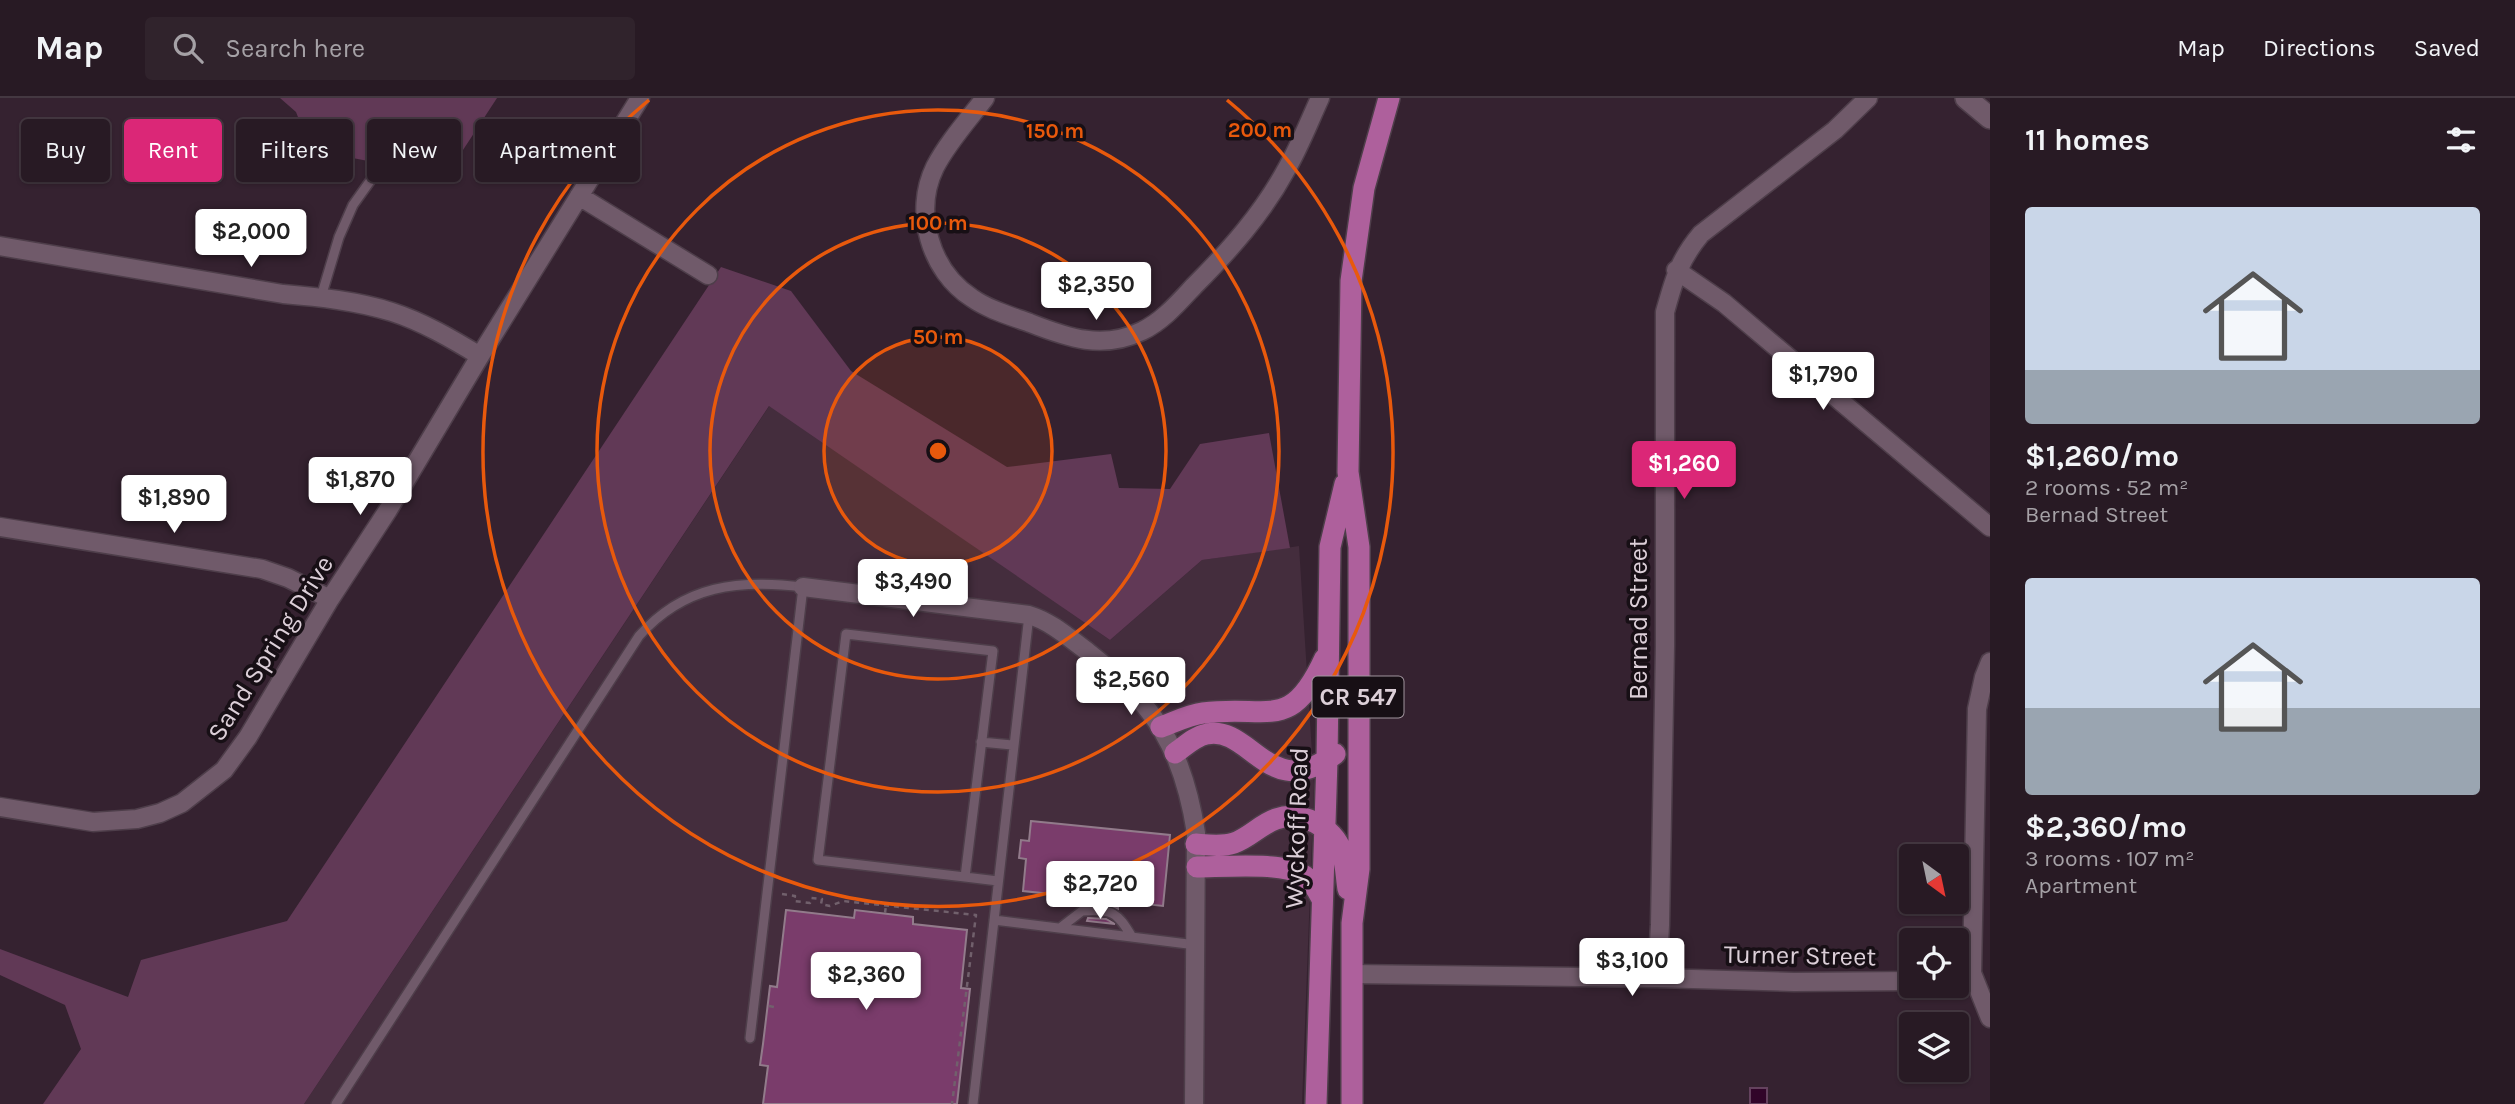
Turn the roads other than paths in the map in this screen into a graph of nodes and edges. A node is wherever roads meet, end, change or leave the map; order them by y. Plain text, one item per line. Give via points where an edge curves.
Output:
1 (640, 98) edge
2 (985, 98) edge
3 (1320, 98) edge
4 (1389, 98) edge
5 (1868, 98) edge
6 (1966, 98) edge
7 (1990, 118) edge
8 (369, 182) edge
9 (579, 196) junction
10 (0, 246) edge
11 (1676, 271) junction
12 (708, 275) dead end
13 (321, 297) junction
14 (480, 356) junction
15 (1348, 472) junction
16 (0, 527) edge
17 (1990, 527) edge
18 (803, 587) junction
19 (330, 599) junction
20 (1029, 615) junction
21 (1327, 653) junction
22 (1990, 662) edge
23 (1358, 725) junction
24 (1161, 727) junction
25 (981, 742) junction
26 (1012, 745) junction
27 (1175, 753) junction
28 (1327, 760) junction
29 (0, 807) edge
30 (1325, 829) junction
31 (1196, 844) junction
32 (1197, 867) junction
33 (965, 877) junction
34 (998, 881) junction
35 (1322, 899) junction
36 (994, 920) junction
37 (1352, 923) junction
38 (1060, 928) junction
39 (1966, 928) edge
40 (1132, 937) junction
41 (1196, 945) junction
42 (1352, 975) junction
43 (1657, 978) junction
44 (1899, 981) edge
45 (1969, 982) edge
46 (1990, 1018) edge
47 (750, 1038) dead end
48 (336, 1104) edge
49 (973, 1104) edge
50 (1194, 1104) edge
51 (1316, 1104) edge
52 (1352, 1104) edge

1 - 9 street, Sand Spring Drive
2 - 3 street via 944,152 929,183 926,226 936,259 950,279 983,305 1056,334 1100,342 1124,338 1154,324 1231,247 1268,200
4 - 15 main road, Wyckoff Road / CR 547 via 1364,188 1351,281
5 - 11 street, Bernad Street via 1835,130 1701,234
6 - 7 street
8 - 13 lane via 339,237
9 - 12 street
9 - 14 street, Sand Spring Drive
10 - 13 street
11 - 17 street via 1724,303
11 - 43 street, Bernad Street via 1664,325 1665,646
13 - 14 street via 420,322
14 - 19 street, Sand Spring Drive
15 - 21 main road, Wyckoff Road / CR 547 via 1330,547
15 - 23 main road, Wyckoff Road / CR 547 via 1359,547
16 - 19 street via 262,569
18 - 20 street
18 - 47 lane
18 - 48 lane via 732,585 684,601 650,623
19 - 29 street, Sand Spring Drive via 248,737 224,770 194,796 150,816 109,822
20 - 24 street via 1053,626 1111,670 1143,701
20 - 26 lane
21 - 24 main road via 1308,689 1289,707 1203,713
21 - 28 main road, Wyckoff Road / CR 547
22 - 39 street via 1977,709
23 - 28 main road
23 - 37 main road, Wyckoff Road / CR 547 via 1359,869
24 - 27 street
25 - 26 lane
25 - 33 lane
25 - 33 lane via 993,651 846,634 818,860
26 - 34 lane
27 - 28 main road via 1212,733 1238,741 1282,769 1301,769
27 - 31 street
28 - 30 main road, Wyckoff Road / CR 547
30 - 31 main road via 1307,819 1283,817 1234,842
30 - 35 main road, Wyckoff Road / CR 547
30 - 37 main road via 1343,856
31 - 32 street
32 - 35 main road via 1294,871 1313,883
32 - 41 street
33 - 34 lane
34 - 36 lane
35 - 51 main road, Wyckoff Road / CR 547
36 - 38 lane
36 - 49 lane
37 - 42 main road, Wyckoff Road / CR 547
38 - 40 lane
38 - 40 lane via 1082,911 1112,913
40 - 41 lane
41 - 50 street
42 - 43 street, Turner Street
42 - 52 main road, Wyckoff Road / CR 547
43 - 44 street, Turner Street
45 - 46 street

